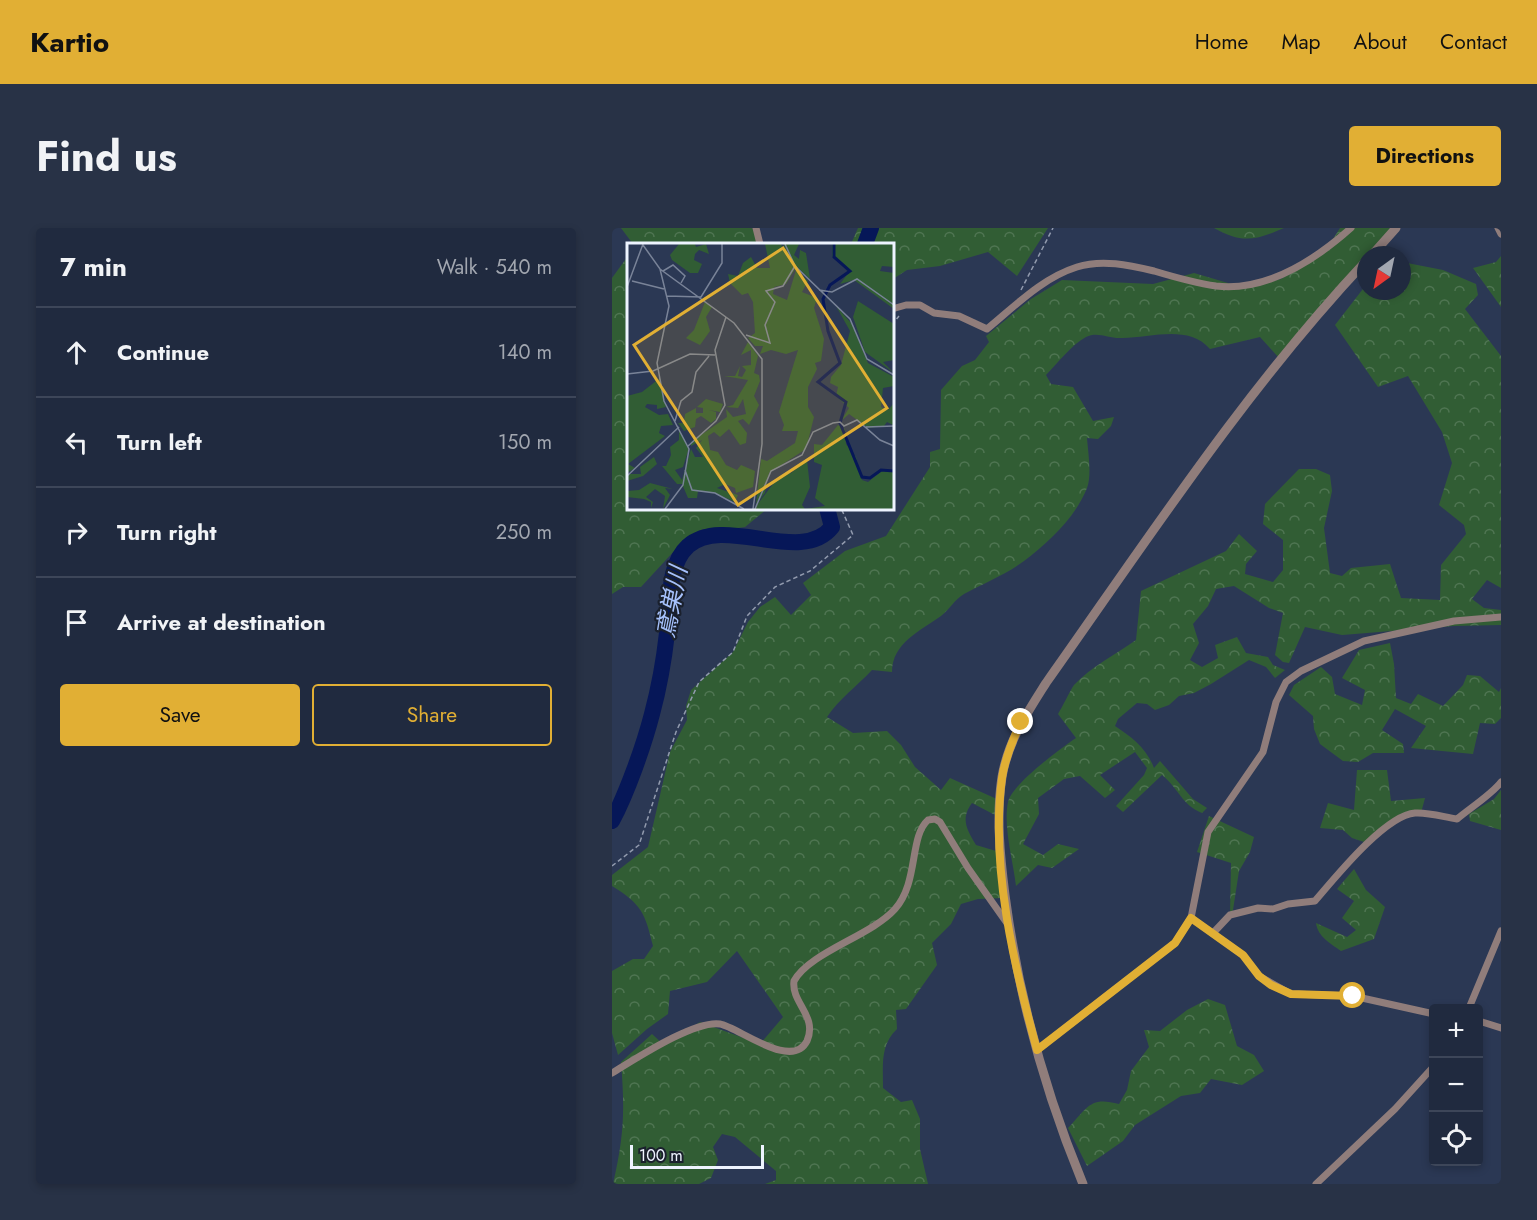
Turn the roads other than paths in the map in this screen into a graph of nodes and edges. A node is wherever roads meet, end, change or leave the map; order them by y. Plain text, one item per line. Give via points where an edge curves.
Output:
1 (756, 228) edge
2 (1351, 228) edge
3 (1396, 228) edge
4 (1498, 228) edge
5 (1501, 234) edge
6 (760, 243) edge
7 (1380, 246) edge
8 (1357, 270) edge
9 (894, 308) edge
10 (1501, 617) edge
11 (1501, 782) edge
12 (1191, 918) junction
13 (1009, 926) junction
14 (1501, 931) edge
15 (1214, 932) junction
16 (1471, 1004) edge
17 (1429, 1013) edge
18 (1483, 1022) edge
19 (1501, 1028) edge
20 (1037, 1050) junction
21 (1429, 1072) edge
22 (612, 1073) edge
23 (1083, 1184) edge
24 (1316, 1184) edge

1 - 6 street
2 - 9 street via 1310,260 1269,280 1235,286 1216,286 1134,267 1096,263 1054,277 987,329 959,316 934,313 921,305
3 - 7 street
4 - 5 street
8 - 13 street via 1312,318 1234,418 1021,722 1002,776 999,806
10 - 12 street via 1454,621 1358,643 1286,682 1276,702 1263,752 1208,832
11 - 15 street via 1457,819 1414,812 1388,827 1354,854 1316,901 1230,915
12 - 15 street
12 - 20 street via 1175,943
13 - 20 street
13 - 22 street via 940,822 928,820 919,834 909,885 896,908 805,967 794,981 810,1026 807,1040 800,1048 792,1051 763,1046 715,1023 675,1037
14 - 16 street
15 - 17 street via 1243,955 1259,976 1291,994 1353,996
18 - 19 street
20 - 23 street via 1064,1138
21 - 24 street

